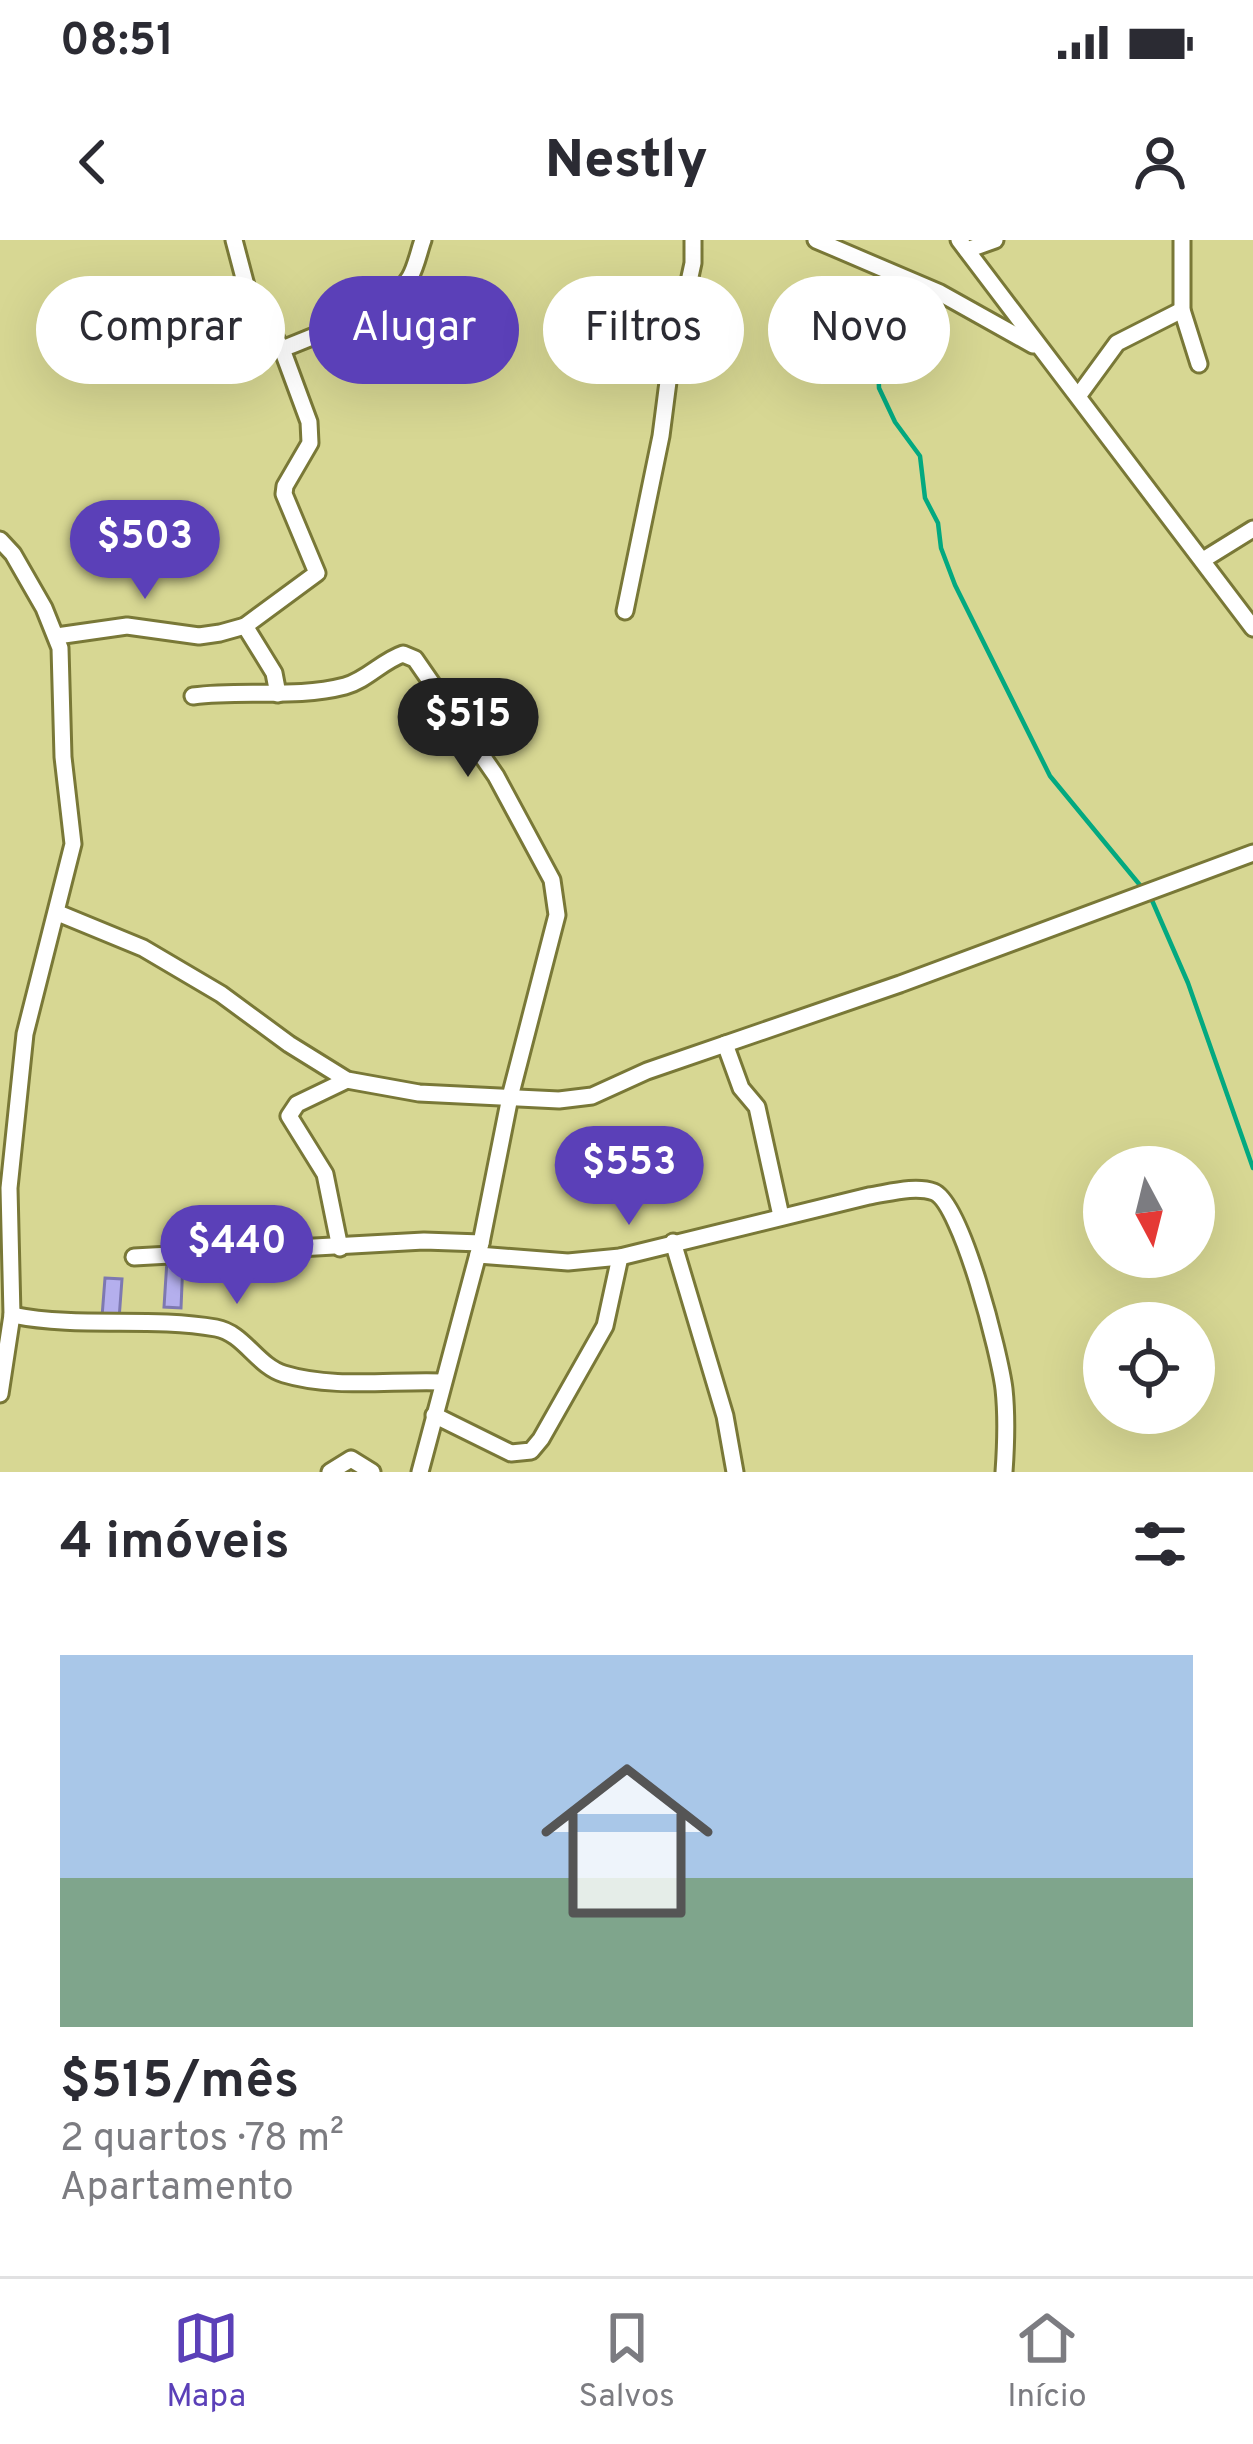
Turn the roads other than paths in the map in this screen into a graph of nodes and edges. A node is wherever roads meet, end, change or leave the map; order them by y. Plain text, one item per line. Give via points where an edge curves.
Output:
1 (234, 240) edge
2 (423, 240) edge
3 (693, 240) edge
4 (816, 240) edge
5 (995, 240) edge
6 (1182, 240) edge
7 (963, 245) edge
8 (244, 276) edge
9 (1182, 310) junction
10 (285, 348) edge
11 (1041, 350) junction
12 (285, 357) edge
13 (1198, 364) dead end
14 (1079, 394) junction
15 (1253, 529) edge
16 (0, 540) edge
17 (1203, 560) junction
18 (625, 610) dead end
19 (245, 626) junction
20 (1253, 628) edge
21 (57, 636) junction
22 (278, 694) junction
23 (193, 696) dead end
24 (1253, 854) edge
25 (58, 913) junction
26 (725, 1044) junction
27 (347, 1080) junction
28 (510, 1097) junction
29 (781, 1216) junction
30 (673, 1242) junction
31 (340, 1248) junction
32 (479, 1249) junction
33 (134, 1257) dead end
34 (620, 1257) junction
35 (12, 1315) junction
36 (442, 1382) junction
37 (0, 1394) edge
38 (434, 1415) junction
39 (330, 1472) edge
40 (372, 1472) edge
41 (420, 1472) edge
42 (735, 1472) edge
43 (1004, 1472) edge

1 - 8 street
2 - 10 street via 409,279 391,295
3 - 18 street
4 - 11 street via 940,293
5 - 7 street
6 - 9 street
7 - 11 street
9 - 13 street
9 - 14 street via 1117,343
11 - 14 street
12 - 19 street via 310,443 284,494 316,573
14 - 17 street
15 - 17 street
16 - 21 street
17 - 20 street
19 - 21 street via 199,636 119,626
19 - 22 street
21 - 25 street via 73,844
22 - 23 street
22 - 28 street via 348,686 403,654 428,675 496,776 557,900
24 - 26 street
25 - 27 street via 143,948
25 - 35 street via 25,1034 9,1188
26 - 28 street via 582,1099
26 - 29 street via 757,1107
27 - 28 street
27 - 31 street via 289,1116 325,1174
28 - 32 street
29 - 30 street
29 - 43 street via 914,1190 947,1202 998,1349
30 - 34 street
30 - 42 street
31 - 32 street via 424,1241
31 - 33 street
32 - 34 street via 568,1262
32 - 36 street
34 - 38 street via 605,1326 531,1451 511,1453
35 - 36 street via 209,1327 230,1332 278,1373
35 - 37 street
36 - 38 street
38 - 41 street
39 - 40 street via 351,1460

